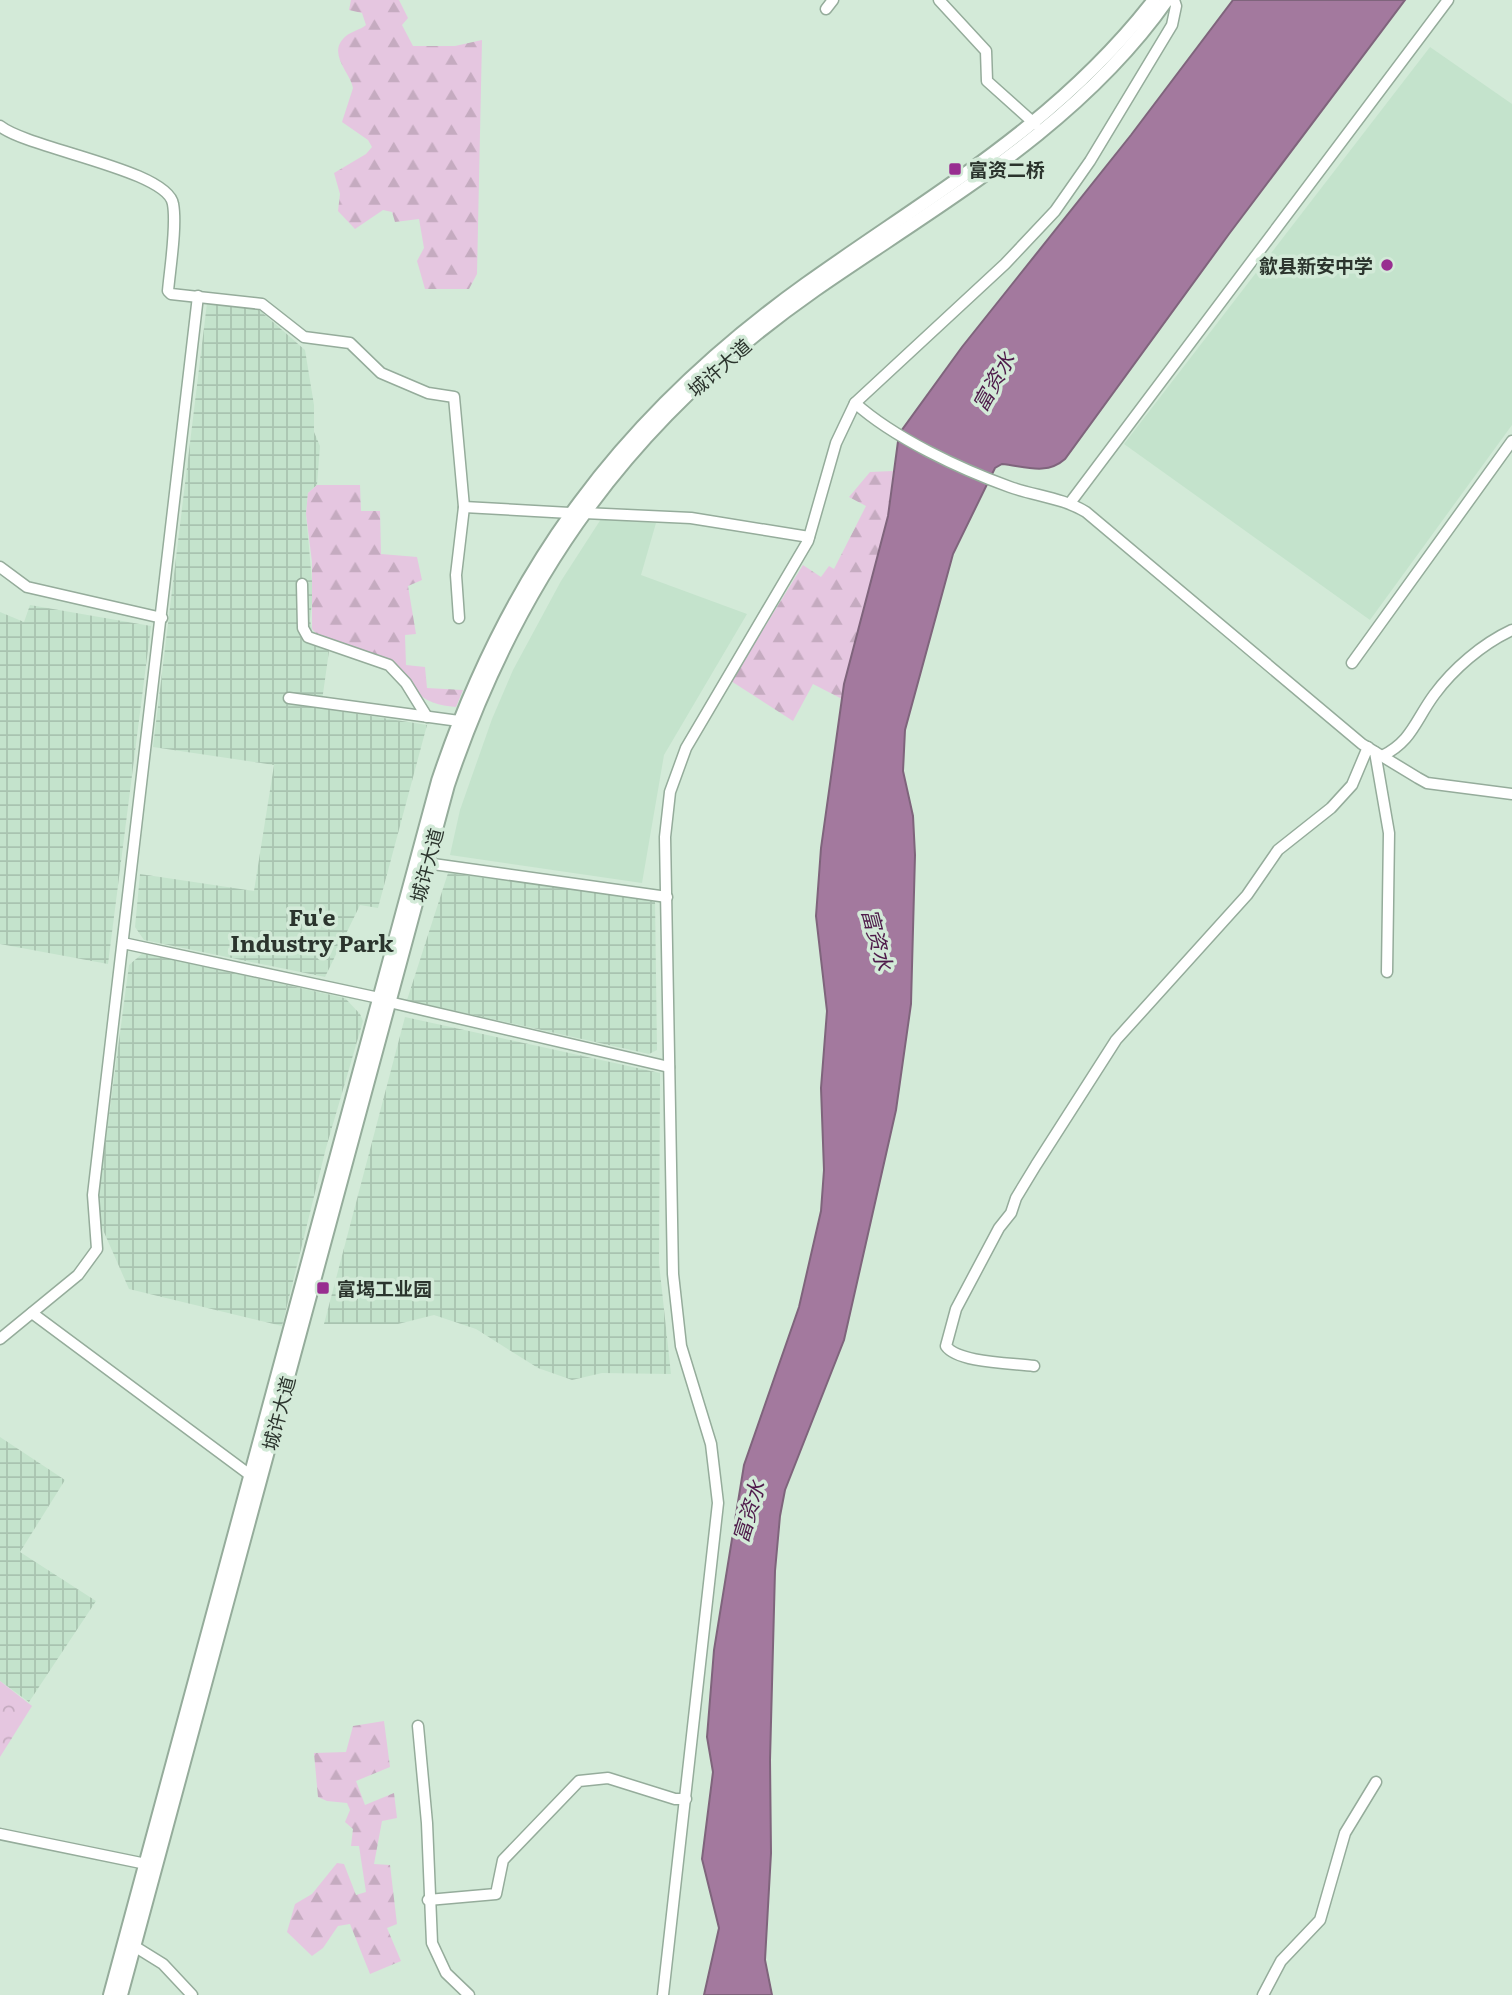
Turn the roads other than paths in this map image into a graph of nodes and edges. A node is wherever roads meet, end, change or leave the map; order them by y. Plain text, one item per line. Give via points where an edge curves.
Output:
1 (833, 0) edge
2 (939, 0) edge
3 (1154, 0) edge
4 (1167, 0) edge
5 (1174, 0) edge
6 (1448, 0) edge
7 (826, 9) dead end
8 (1035, 124) junction
9 (0, 126) edge
10 (198, 296) junction
11 (855, 403) junction
12 (1512, 441) edge
13 (1070, 503) junction
14 (464, 506) junction
15 (570, 513) junction
16 (584, 513) junction
17 (809, 537) junction
18 (0, 567) edge
19 (302, 584) dead end
20 (162, 618) junction
21 (459, 618) dead end
22 (1512, 630) edge
23 (1352, 663) dead end
24 (289, 698) dead end
25 (428, 717) junction
26 (459, 721) junction
27 (1375, 752) junction
28 (1512, 794) edge
29 (426, 863) junction
30 (667, 897) junction
31 (123, 943) junction
32 (1387, 972) dead end
33 (384, 1000) junction
34 (669, 1067) junction
35 (32, 1312) junction
36 (0, 1339) edge
37 (1034, 1366) dead end
38 (250, 1475) junction
39 (418, 1726) dead end
40 (1376, 1782) dead end
41 (686, 1799) junction
42 (0, 1834) edge
43 (146, 1864) junction
44 (428, 1900) junction
45 (134, 1946) junction
46 (113, 1993) edge
47 (192, 1995) edge
48 (469, 1995) edge
49 (663, 1995) edge
50 (1263, 1995) edge

1 - 7 street
2 - 8 street via 986,51 987,81
3 - 8 main road, 城许大道 via 1099,65
4 - 16 main road, 城许大道 via 1107,72 1051,124 787,311 710,374 642,441
5 - 11 street via 1172,25 1055,211 1006,264
6 - 13 street
8 - 15 main road, 城许大道 via 800,288 724,347 642,426
9 - 10 street via 27,142 81,154 166,190 173,203 168,291
10 - 14 street via 262,304 304,338 350,342 381,373 428,393 454,397
10 - 20 street
11 - 13 street via 897,434 992,480
11 - 17 street via 836,443
12 - 23 street
13 - 27 street via 1103,525
14 - 15 street
14 - 21 street via 456,575
15 - 26 main road, 城许大道 via 512,604
16 - 17 street via 691,517
16 - 29 main road, 城许大道 via 537,583 495,663 447,785
17 - 30 street via 682,757 666,821
18 - 20 street via 27,587
19 - 25 street via 303,628 308,637 389,664
20 - 31 street
22 - 27 street via 1473,655 1436,693 1403,744
24 - 25 street
25 - 26 street
26 - 33 main road, 城许大道 via 438,781
27 - 28 street via 1427,783
27 - 32 street via 1389,833
27 - 37 street via 1331,808 1278,850 1247,895 1116,1040 999,1228 956,1309 946,1346 968,1358
29 - 30 street
29 - 33 main road, 城许大道
30 - 34 street
31 - 33 street
31 - 35 street via 93,1195 97,1249 87,1266
33 - 34 street
33 - 38 main road, 城许大道
33 - 45 main road, 城许大道
34 - 41 street via 676,1303 685,1361 711,1444 718,1494
35 - 36 street
35 - 38 street
38 - 43 main road, 城许大道
39 - 44 street
40 - 50 street via 1345,1833 1320,1920 1281,1961
41 - 44 street via 608,1778 579,1781 503,1860 496,1894
41 - 49 street
42 - 43 street
43 - 46 main road, 城许大道
44 - 48 street via 437,1958
45 - 46 main road, 城许大道
45 - 47 street via 163,1964

